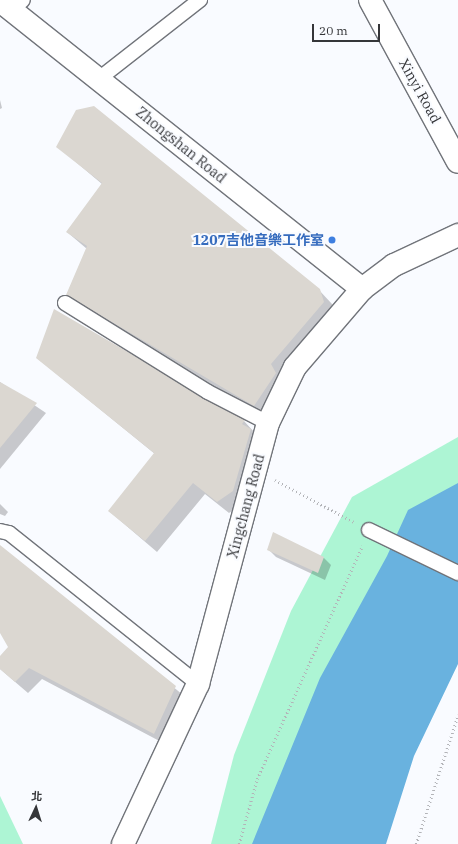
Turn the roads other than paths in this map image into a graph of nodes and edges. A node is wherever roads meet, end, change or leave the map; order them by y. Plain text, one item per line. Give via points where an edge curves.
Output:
1 (200, 0) edge
2 (370, 0) edge
3 (11, 4) edge
4 (100, 78) junction
5 (458, 162) edge
6 (458, 234) edge
7 (362, 289) junction
8 (65, 304) dead end
9 (268, 423) junction
10 (369, 530) road end
11 (0, 531) edge
12 (458, 573) edge
13 (198, 684) junction
14 (123, 844) edge

1 - 4 lane
2 - 5 street, Xinyi Road
3 - 4 street, Zhongshan Road
4 - 7 street, Zhongshan Road
6 - 7 street, Xingchang Road via 394,265
7 - 9 street, Xingchang Road via 295,367
8 - 9 lane via 208,392
9 - 13 street, Xingchang Road
10 - 12 lane
11 - 13 lane via 9,533
13 - 14 street, Xingchang Road

